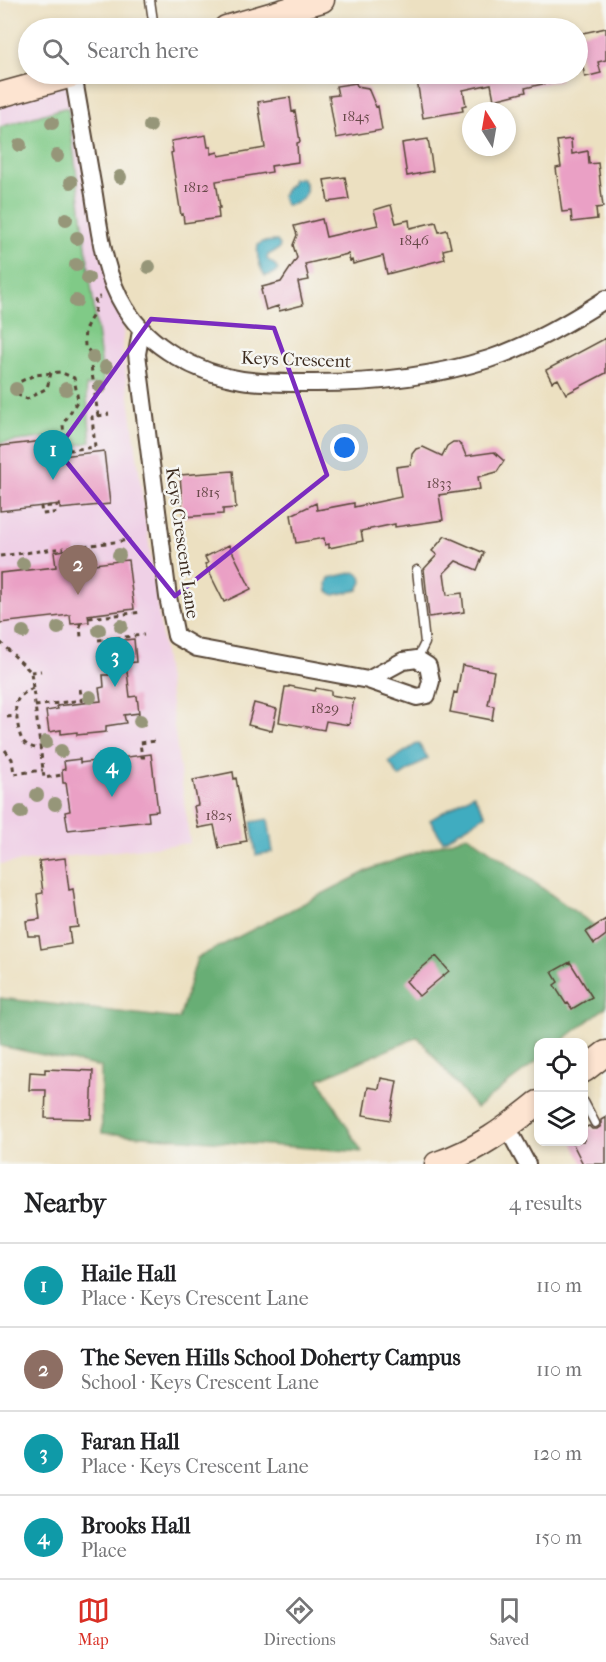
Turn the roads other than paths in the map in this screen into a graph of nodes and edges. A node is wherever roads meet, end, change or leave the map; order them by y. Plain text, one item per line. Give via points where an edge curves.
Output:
1 (150, 0) edge
2 (322, 0) edge
3 (153, 18) edge
4 (260, 18) edge
5 (39, 84) edge
6 (77, 84) edge
7 (0, 95) edge
8 (606, 298) edge
9 (141, 331) junction
10 (417, 570) dead end
11 (417, 659) junction
12 (369, 680) junction
13 (606, 1053) edge
14 (588, 1067) edge
15 (534, 1106) edge
16 (588, 1110) edge
17 (595, 1123) dead end
18 (507, 1128) junction
19 (437, 1164) edge
20 (527, 1164) edge

1 - 3 lane
2 - 4 main road
5 - 7 main road
6 - 9 street, Keys Crescent via 105,260 116,293
8 - 9 street, Keys Crescent via 530,342 490,358 396,379 336,384 241,380 215,374 169,352
9 - 12 street, Keys Crescent Lane via 137,354 168,597 177,636 197,648
10 - 11 lane via 425,643
11 - 12 street via 403,661
11 - 12 street, Keys Crescent Lane via 428,666 431,681 427,695 417,697
13 - 14 main road
15 - 18 main road
16 - 17 lane
18 - 19 main road
18 - 20 street

